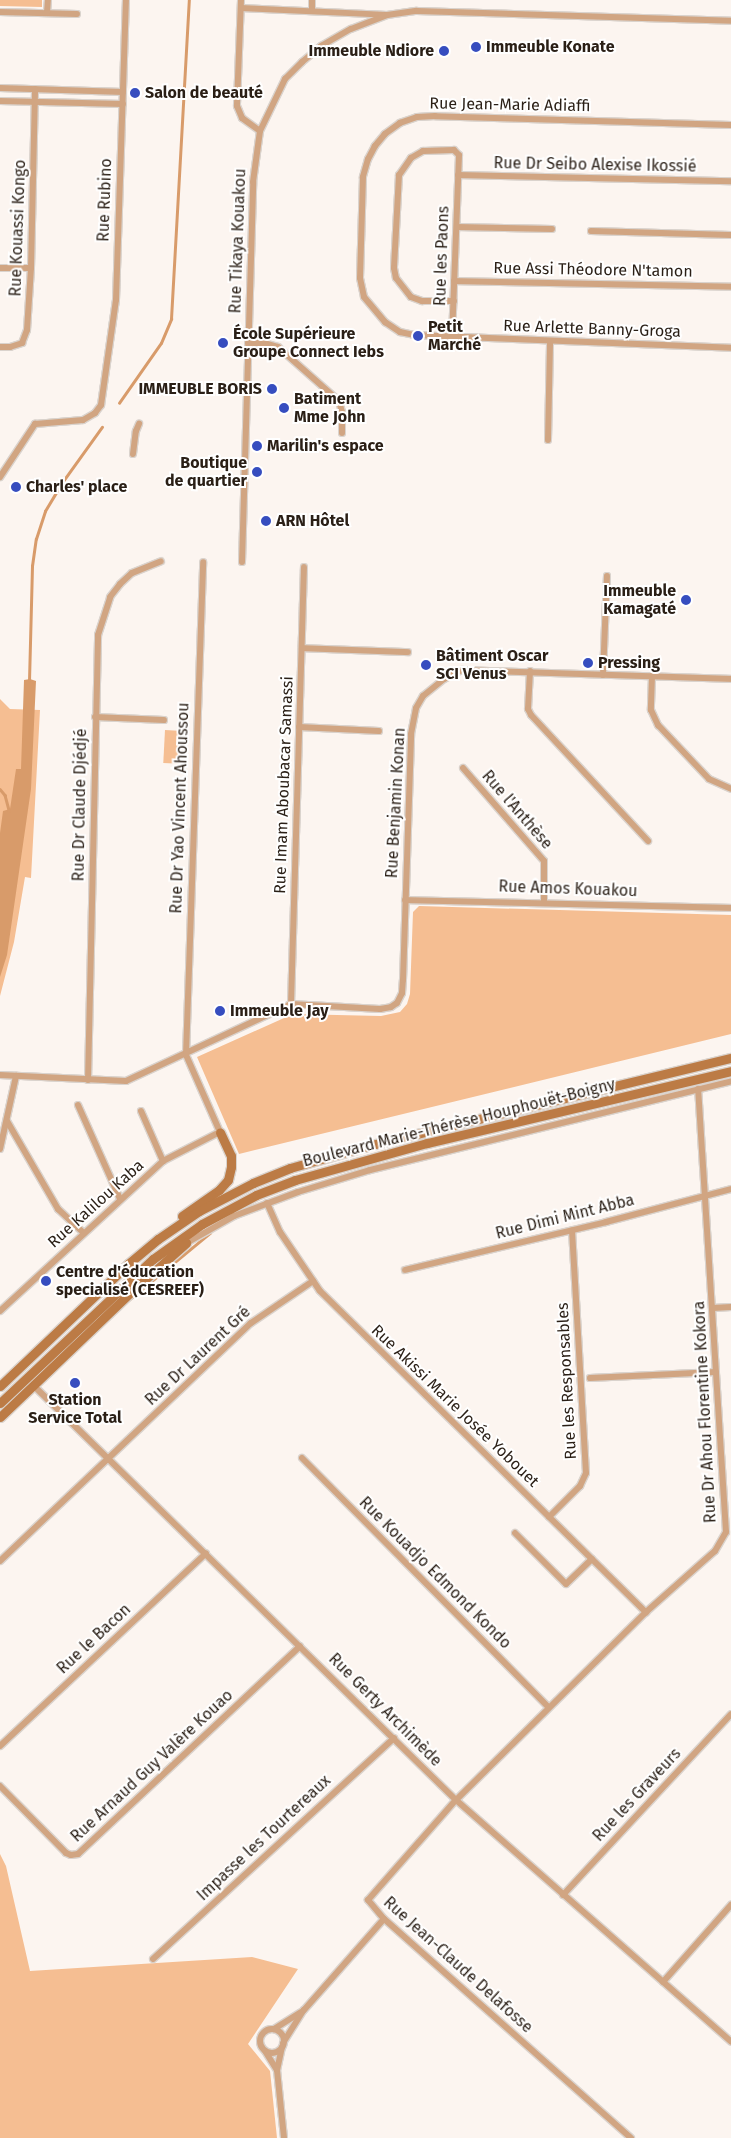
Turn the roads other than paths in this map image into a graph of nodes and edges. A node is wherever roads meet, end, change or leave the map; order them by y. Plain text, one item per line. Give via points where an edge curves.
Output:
1 (48, 0) edge
2 (126, 0) edge
3 (241, 0) edge
4 (312, 0) edge
5 (241, 8) junction
6 (312, 11) junction
7 (0, 12) edge
8 (47, 13) junction
9 (77, 14) dead end
10 (388, 15) junction
11 (731, 21) edge
12 (0, 88) edge
13 (35, 90) junction
14 (123, 92) junction
15 (0, 101) edge
16 (35, 102) junction
17 (122, 104) junction
18 (731, 125) edge
19 (260, 131) junction
20 (458, 176) junction
21 (731, 181) edge
22 (457, 227) junction
23 (552, 229) dead end
24 (591, 231) dead end
25 (731, 235) edge
26 (0, 268) edge
27 (32, 268) junction
28 (454, 281) junction
29 (731, 281) edge
30 (731, 287) edge
31 (454, 301) junction
32 (452, 338) junction
33 (550, 342) junction
34 (248, 343) junction
35 (0, 347) edge
36 (731, 348) edge
37 (139, 424) dead end
38 (342, 433) dead end
39 (548, 440) dead end
40 (132, 454) dead end
41 (4, 462) edge
42 (0, 477) edge
43 (161, 561) dead end
44 (202, 562) dead end
45 (242, 562) dead end
46 (304, 567) dead end
47 (606, 576) dead end
48 (302, 648) junction
49 (408, 652) dead end
50 (530, 671) junction
51 (603, 675) junction
52 (652, 676) junction
53 (731, 680) edge
54 (95, 717) junction
55 (164, 720) dead end
56 (299, 727) junction
57 (379, 731) dead end
58 (463, 768) dead end
59 (731, 789) edge
60 (648, 841) dead end
61 (405, 900) junction
62 (544, 902) junction
63 (731, 908) edge
64 (291, 1004) junction
65 (186, 1055) junction
66 (731, 1058) edge
67 (731, 1071) edge
68 (0, 1075) edge
69 (16, 1076) junction
70 (88, 1080) junction
71 (731, 1081) edge
72 (698, 1089) junction
73 (78, 1105) dead end
74 (141, 1111) dead end
75 (7, 1121) junction
76 (220, 1132) junction
77 (0, 1149) edge
78 (163, 1161) junction
79 (731, 1189) edge
80 (706, 1196) junction
81 (120, 1199) junction
82 (267, 1203) junction
83 (572, 1230) junction
84 (84, 1233) junction
85 (158, 1239) junction
86 (186, 1243) junction
87 (153, 1259) junction
88 (405, 1270) dead end
89 (313, 1281) junction
90 (731, 1307) edge
91 (713, 1308) junction
92 (0, 1311) edge
93 (716, 1372) junction
94 (590, 1378) dead end
95 (33, 1385) junction
96 (0, 1386) edge
97 (0, 1403) edge
98 (0, 1417) edge
99 (302, 1458) dead end
100 (109, 1459) junction
101 (549, 1517) junction
102 (729, 1532) edge
103 (515, 1533) dead end
104 (206, 1553) junction
105 (592, 1559) junction
106 (0, 1560) edge
107 (646, 1612) junction
108 (300, 1646) junction
109 (548, 1707) junction
110 (731, 1714) edge
111 (394, 1738) junction
112 (0, 1746) edge
113 (0, 1786) edge
114 (456, 1800) junction
115 (564, 1895) junction
116 (731, 1905) edge
117 (384, 1919) junction
118 (153, 1959) dead end
119 (663, 1982) junction
120 (304, 2010) junction
121 (274, 2029) junction
122 (731, 2042) edge
123 (282, 2045) junction
124 (265, 2051) junction
125 (277, 2070) junction
126 (284, 2138) edge
127 (631, 2138) edge

1 - 8 street
2 - 14 street, Rue Rubino
3 - 5 street
4 - 6 street
5 - 6 street
5 - 19 street via 237,106 242,118
6 - 10 street
7 - 8 street
8 - 9 street
10 - 11 street via 418,10
10 - 19 street, Rue Tikaya Kouakou via 351,29 321,46 302,62 285,79
12 - 13 street
13 - 14 street
13 - 16 street, Rue Kouassi Kongo
14 - 17 street, Rue Rubino
15 - 16 street
16 - 17 street
16 - 27 street, Rue Kouassi Kongo
17 - 41 street, Rue Rubino via 116,300 101,401 89,418 34,424
18 - 32 street, Rue Jean-Marie Adiaffi via 417,116 385,134 368,159 363,177 360,278 364,297 385,322 400,332
19 - 34 street, Rue Tikaya Kouakou via 253,182
20 - 21 street, Rue Dr Seibo Alexise Ikossié
20 - 22 street, Rue les Paons
20 - 31 street, Rue les Paons via 459,155 454,150 423,150 401,169 394,268 396,278 410,297 422,301
22 - 23 street
22 - 28 street, Rue les Paons
24 - 25 street
26 - 27 street
27 - 35 street, Rue Kouassi Kongo via 27,330 22,343
28 - 30 street, Rue Assi Théodore N'tamon
28 - 31 street, Rue les Paons
29 - 30 street
31 - 32 street, Rue les Paons
32 - 33 street, Rue Arlette Banny-Groga
33 - 36 street, Rue Arlette Banny-Groga
33 - 39 street
34 - 38 street via 278,347 339,401
34 - 45 street, Rue Tikaya Kouakou
37 - 40 street
41 - 42 street
43 - 54 street, Rue Dr Claude Djédjé via 132,573 110,597 98,635
44 - 65 street, Rue Dr Yao Vincent Ahoussou
46 - 48 street, Rue Imam Aboubacar Samassi
47 - 51 street
48 - 49 street
48 - 56 street, Rue Imam Aboubacar Samassi
50 - 51 street, Rue Benjamin Konan
50 - 60 street via 528,709 531,715
50 - 61 street, Rue Benjamin Konan via 462,670 430,688 416,708 410,734
51 - 52 street, Rue Benjamin Konan
52 - 53 street, Rue Benjamin Konan
52 - 59 street via 651,710 658,725 709,779
54 - 55 street
54 - 70 street, Rue Dr Claude Djédjé
56 - 57 street
56 - 64 street, Rue Imam Aboubacar Samassi
58 - 62 street, Rue l'Anthèse via 544,861
61 - 62 street, Rue Amos Kouakou
61 - 64 street, Rue Benjamin Konan via 402,993 397,1002 380,1009
62 - 63 street, Rue Amos Kouakou
64 - 65 street
65 - 70 street via 126,1081
65 - 76 street
66 - 85 main road, Boulevard Marie-Thérèse Houphouët-Boigny via 408,1135 290,1168 228,1195
67 - 87 main road, Boulevard Marie-Thérèse Houphouët-Boigny via 427,1143 295,1180 234,1206
68 - 69 street
69 - 70 street
69 - 75 street
71 - 72 street
72 - 80 street, Rue Dr Ahou Florentine Kokora
72 - 82 street via 370,1170
73 - 81 street
74 - 78 street
75 - 77 street
75 - 84 street via 58,1209
76 - 78 street, Rue Kalilou Kaba
76 - 85 main road via 231,1156 228,1180 219,1190 170,1224
78 - 81 street, Rue Kalilou Kaba
79 - 80 street, Rue Dimi Mint Abba
80 - 83 street, Rue Dimi Mint Abba
80 - 91 street, Rue Dr Ahou Florentine Kokora
81 - 84 street, Rue Kalilou Kaba
82 - 86 street via 234,1216
82 - 89 street, Rue Akissi Marie Josée Yobouet via 280,1232
83 - 88 street, Rue Dimi Mint Abba
83 - 101 street, Rue les Responsables via 586,1473 580,1486
84 - 92 street, Rue Kalilou Kaba
85 - 96 main road, Boulevard Marie-Thérèse Houphouët-Boigny
86 - 87 street
86 - 95 main road
87 - 97 main road, Boulevard Marie-Thérèse Houphouët-Boigny
89 - 100 street, Rue Dr Laurent Gré via 251,1323
89 - 101 street, Rue Akissi Marie Josée Yobouet via 344,1317
90 - 91 street
91 - 93 street, Rue Dr Ahou Florentine Kokora
93 - 94 street
93 - 102 street, Rue Dr Ahou Florentine Kokora
95 - 98 main road
95 - 100 street, Rue Gerty Archimède
99 - 109 street, Rue Kouadjo Edmond Kondo
100 - 104 street, Rue Gerty Archimède
100 - 106 street
101 - 105 street, Rue Akissi Marie Josée Yobouet
102 - 107 street, Rue Dr Ahou Florentine Kokora via 715,1551
103 - 105 street via 566,1584
104 - 108 street, Rue Gerty Archimède
104 - 112 street, Rue le Bacon
105 - 107 street, Rue Akissi Marie Josée Yobouet
107 - 109 street, Rue Dr Ahou Florentine Kokora
108 - 111 street, Rue Gerty Archimède
108 - 113 street, Rue Arnaud Guy Valère Kouao via 75,1856 66,1853
109 - 114 street, Rue Dr Ahou Florentine Kokora
110 - 115 street, Rue les Graveurs
111 - 114 street, Rue Gerty Archimède
111 - 118 street, Impasse les Tourtereaux
114 - 115 street, Rue Gerty Archimède
114 - 117 street, Rue Jean-Claude Delafosse via 369,1898 368,1902
115 - 119 street, Rue Gerty Archimède
116 - 119 street
117 - 120 street
117 - 127 street, Rue Jean-Claude Delafosse
119 - 122 street, Rue Gerty Archimède
120 - 121 street
120 - 123 street
121 - 123 street via 281,2034
121 - 124 street via 265,2031 260,2039
123 - 124 street via 274,2052
123 - 125 street
124 - 125 street
125 - 126 street

